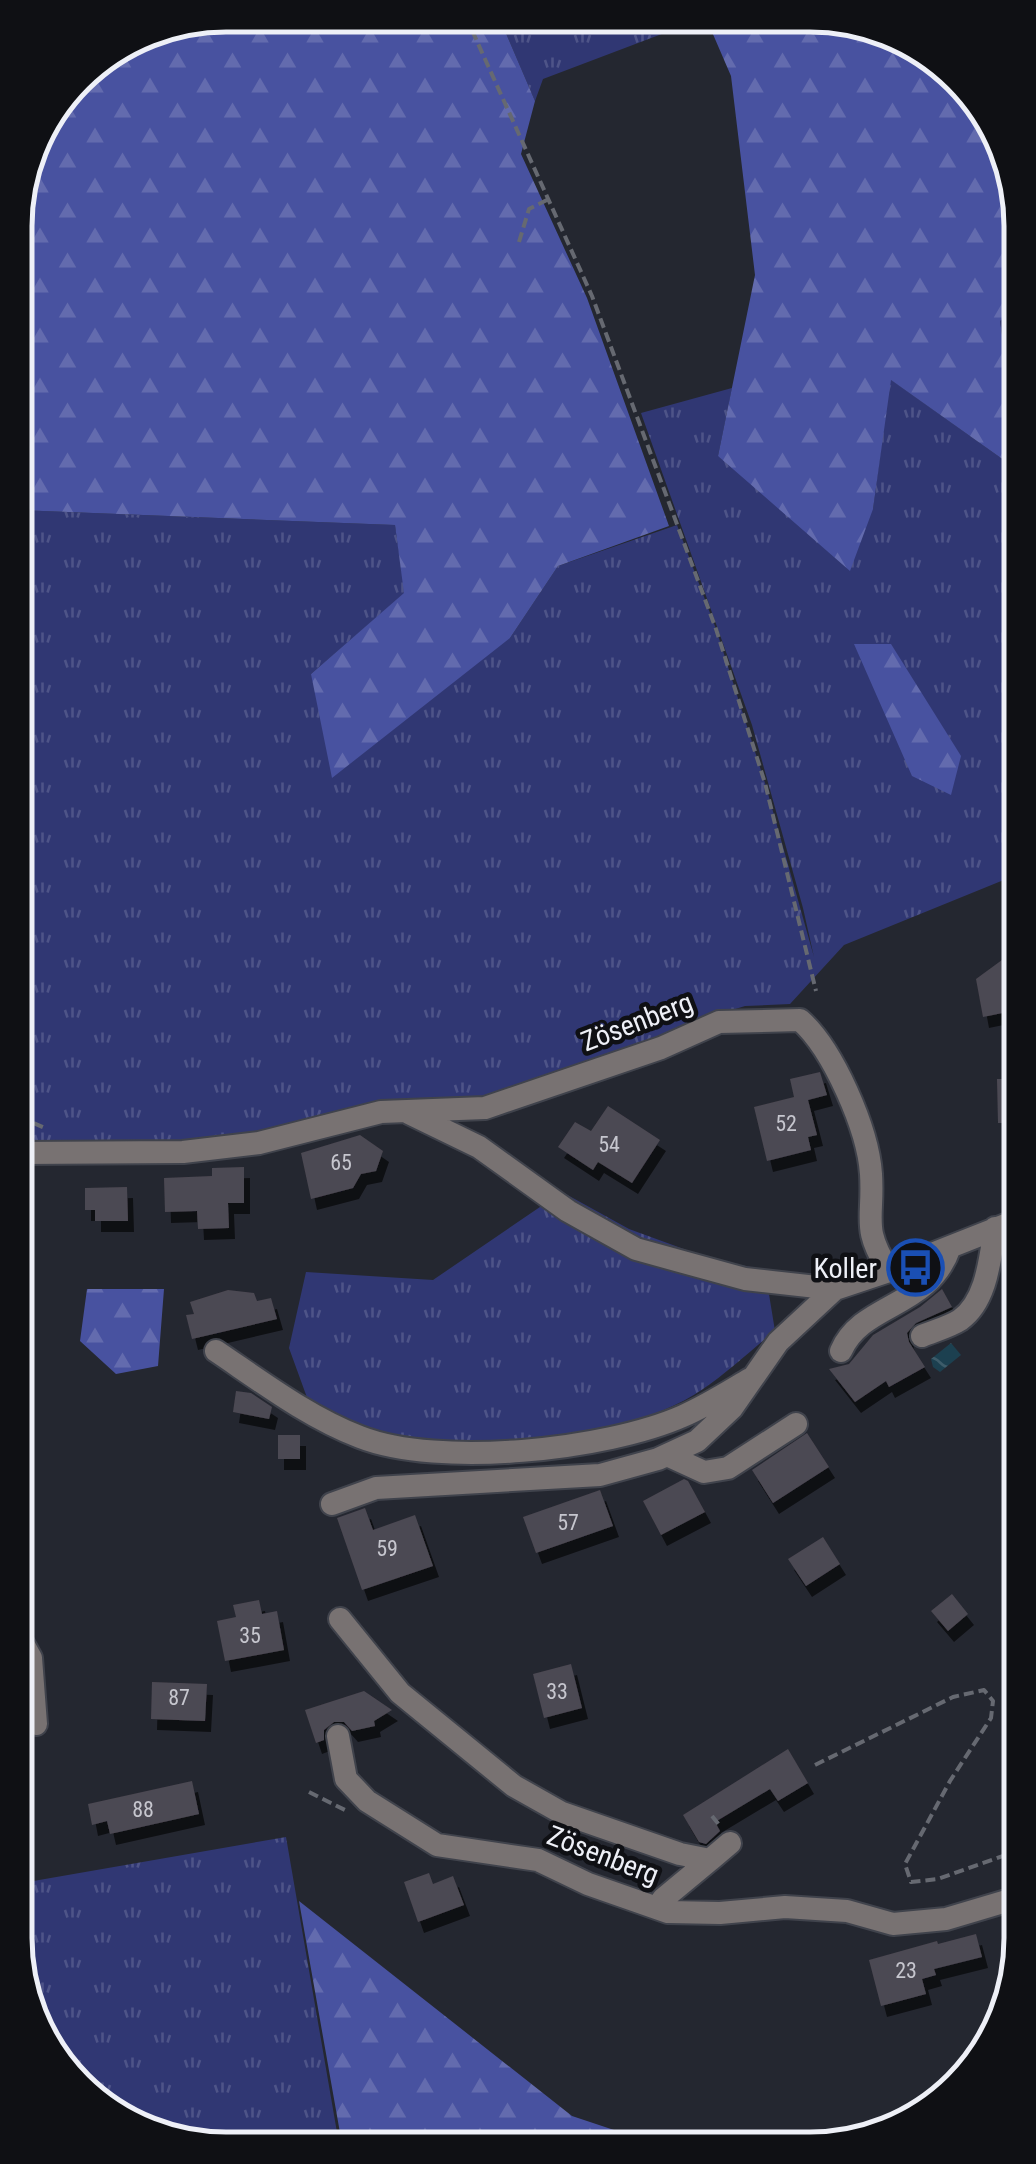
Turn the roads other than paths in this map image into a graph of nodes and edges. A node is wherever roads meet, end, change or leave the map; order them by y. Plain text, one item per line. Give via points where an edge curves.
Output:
1 (485, 1108) junction
2 (406, 1112) junction
3 (479, 1147) junction
4 (32, 1153) edge
5 (1003, 1225) edge
6 (994, 1228) junction
7 (950, 1247) junction
8 (889, 1271) junction
9 (836, 1289) junction
10 (922, 1336) dead end
11 (216, 1351) dead end
12 (841, 1351) dead end
13 (753, 1378) junction
14 (796, 1424) dead end
15 (667, 1455) junction
16 (332, 1504) dead end
17 (340, 1619) dead end
18 (32, 1673) edge
19 (36, 1724) dead end
20 (338, 1736) dead end
21 (730, 1843) dead end
22 (710, 1860) junction
23 (1003, 1902) edge
24 (664, 1910) junction

1 - 2 street, Zösenberg
1 - 3 street
1 - 8 street, Zösenberg via 719,1022 800,1020 838,1072 861,1133 871,1172 871,1238
2 - 3 street
2 - 4 street, Zösenberg via 182,1152
3 - 9 street via 568,1212 636,1250 745,1278
5 - 6 street
6 - 7 street
6 - 10 street via 976,1304 960,1320
7 - 8 street
7 - 12 street via 943,1268 922,1290 849,1333
8 - 9 street
9 - 13 street via 778,1342
11 - 13 street via 310,1413 363,1438 431,1452 588,1445 682,1417
13 - 15 street via 697,1441
14 - 15 street via 728,1468 704,1472
15 - 16 street via 600,1475 376,1488
17 - 22 street, Zösenberg via 400,1692 514,1786 562,1813
18 - 19 street
20 - 24 street, Zösenberg via 346,1779 366,1801 438,1845 538,1860
21 - 22 street
22 - 24 street via 662,1900
23 - 24 street, Zösenberg via 893,1924 785,1907

